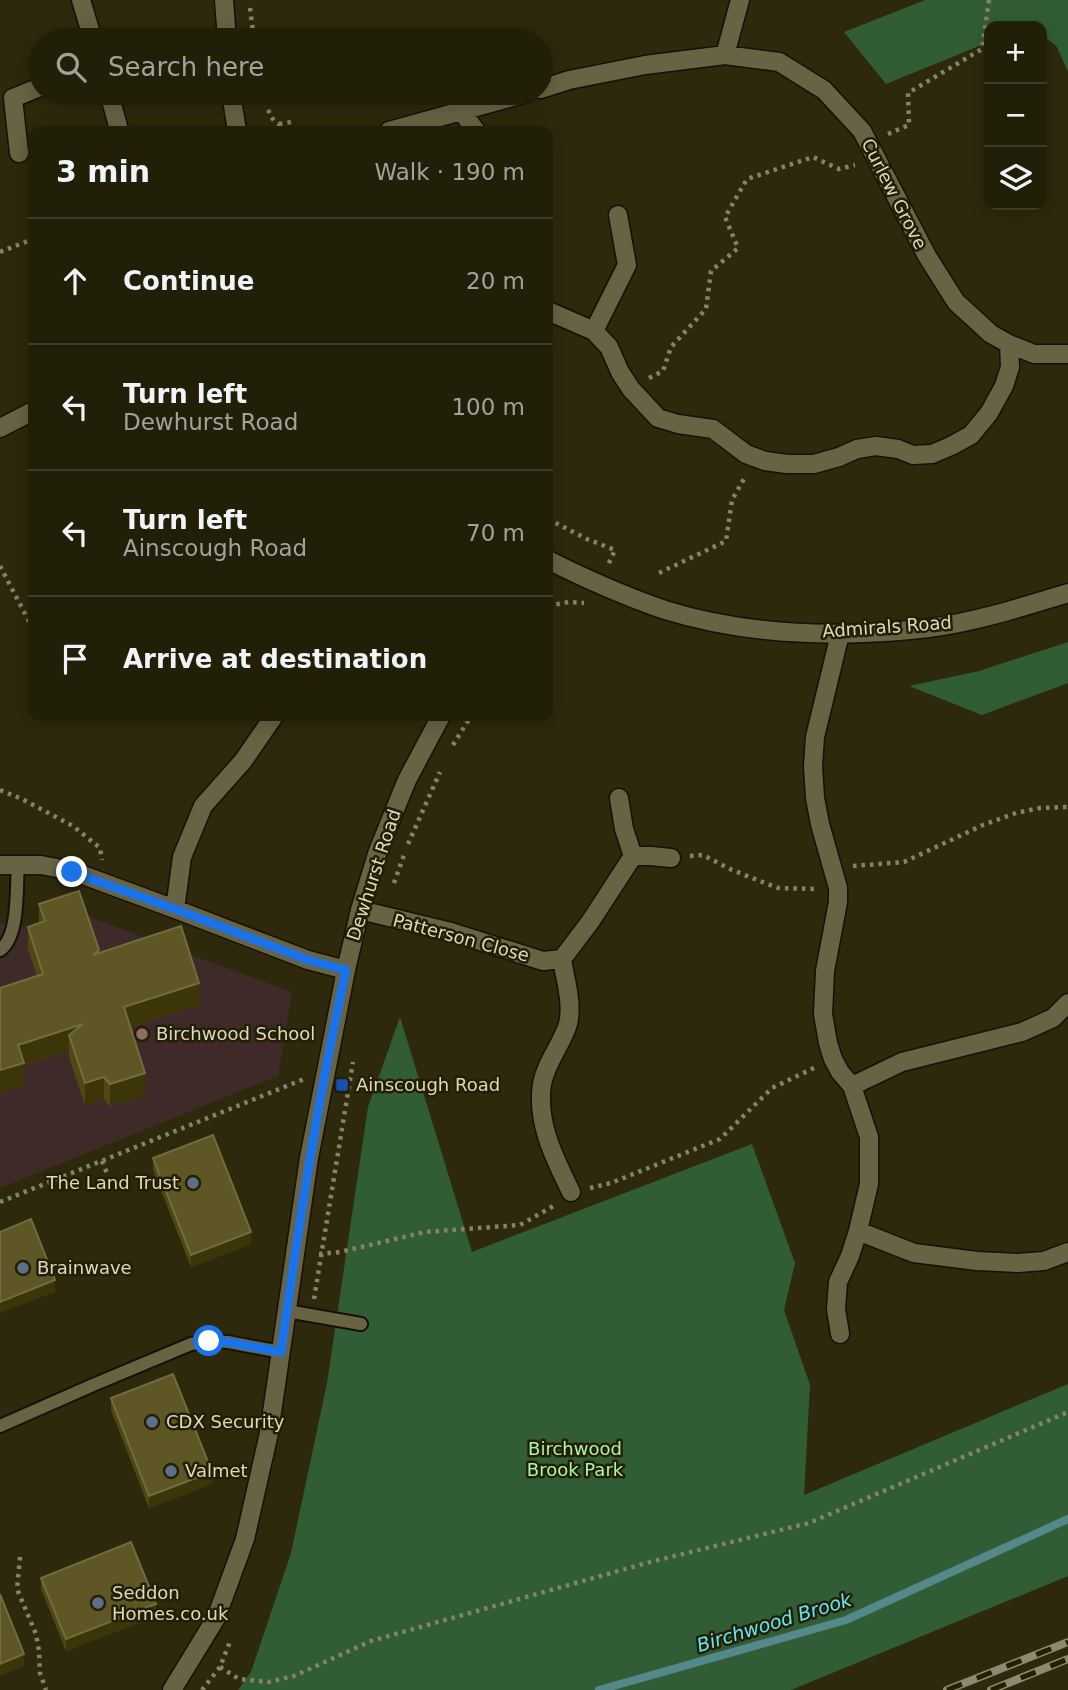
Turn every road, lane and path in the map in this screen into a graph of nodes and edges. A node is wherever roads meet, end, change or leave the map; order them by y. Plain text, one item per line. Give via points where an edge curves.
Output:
1 (80, 0) edge
2 (224, 0) edge
3 (248, 0) edge
4 (740, 0) edge
5 (989, 0) edge
6 (89, 28) edge
7 (226, 28) edge
8 (252, 28) edge
9 (725, 55) junction
10 (553, 85) edge
11 (28, 92) edge
12 (112, 105) edge
13 (233, 105) edge
14 (268, 105) edge
15 (486, 105) edge
16 (462, 112) junction
17 (291, 122) dead end
18 (279, 124) joint
19 (118, 126) dead end
20 (236, 126) edge
21 (408, 126) edge
22 (472, 126) edge
23 (868, 143) junction
24 (19, 153) dead end
25 (876, 160) junction
26 (618, 215) dead end
27 (28, 241) edge
28 (0, 252) edge
29 (553, 313) edge
30 (594, 331) junction
31 (1009, 344) junction
32 (1068, 354) edge
33 (631, 389) junction
34 (28, 414) edge
35 (0, 428) edge
36 (757, 458) junction
37 (553, 522) edge
38 (615, 550) dead end
39 (553, 562) edge
40 (0, 566) edge
41 (659, 573) dead end
42 (1068, 593) edge
43 (591, 604) dead end
44 (553, 605) edge
45 (28, 619) edge
46 (840, 634) junction
47 (271, 721) edge
48 (438, 721) edge
49 (468, 721) edge
50 (453, 746) dead end
51 (441, 769) dead end
52 (0, 790) edge
53 (619, 798) dead end
54 (1068, 807) edge
55 (633, 856) junction
56 (671, 858) joint
57 (9, 864) edge
58 (852, 866) dead end
59 (106, 884) junction
60 (394, 886) dead end
61 (822, 889) dead end
62 (175, 909) junction
63 (360, 911) junction
64 (0, 950) edge
65 (562, 959) junction
66 (346, 970) junction
67 (1068, 1003) edge
68 (354, 1057) dead end
69 (325, 1071) junction
70 (852, 1086) junction
71 (102, 1161) junction
72 (108, 1176) dead end
73 (571, 1192) dead end
74 (0, 1202) edge
75 (858, 1231) junction
76 (1068, 1252) edge
77 (316, 1288) dead end
78 (287, 1311) junction
79 (361, 1324) dead end
80 (840, 1334) dead end
81 (281, 1352) junction
82 (1068, 1412) edge
83 (0, 1426) edge
84 (20, 1557) dead end
85 (193, 1657) junction
86 (46, 1690) edge
87 (172, 1690) edge

1 - 6 street
2 - 7 street
3 - 8 path
4 - 9 street
5 - 23 path via 982,49 908,93 909,125
9 - 10 street, Curlew Grove via 645,65
9 - 23 street, Curlew Grove via 779,62 824,90
11 - 24 street via 13,98
12 - 19 street
13 - 20 street
14 - 18 path via 273,122
15 - 16 street
16 - 21 street
16 - 22 street
17 - 18 path
23 - 25 street, Curlew Grove
25 - 31 street, Curlew Grove via 957,303
25 - 33 path via 839,169 813,157 747,178 725,217 738,248 711,271 706,309 671,347 663,371
26 - 30 street via 627,265
27 - 28 path
29 - 30 street
30 - 33 street via 609,347
31 - 32 street, Curlew Grove via 1034,354
31 - 36 street via 1010,367 1004,387 971,435 951,446 913,455 876,446 814,464
33 - 36 street via 658,418 713,429
34 - 35 street
36 - 41 path via 732,500 726,541
37 - 38 path
39 - 46 street, Admirals Road via 600,585 697,618 766,630
40 - 45 path
42 - 46 street, Admirals Road via 930,628
43 - 44 path
46 - 70 street via 815,737 813,766 817,811 838,888 823,1014 833,1059
47 - 62 street via 203,806 182,857
48 - 63 street, Dewhurst Road via 407,780
49 - 50 path
51 - 60 path
52 - 59 path via 73,826 100,848
53 - 55 street
54 - 58 path via 1016,813 904,862
55 - 56 street
55 - 65 street
56 - 61 path via 703,855 778,888
57 - 59 street via 56,867
57 - 64 lane via 14,920
59 - 62 street
62 - 66 street
63 - 65 street, Patterson Close via 451,932 543,961
63 - 66 street, Dewhurst Road
65 - 73 street via 570,1008 568,1025 542,1081 541,1098 550,1149
66 - 69 street, Dewhurst Road
67 - 70 street via 1053,1018 1022,1032 902,1062
68 - 77 path
69 - 71 path
69 - 78 street, Dewhurst Road
70 - 75 street via 869,1137 869,1184
71 - 72 path
71 - 74 path
75 - 76 street via 914,1253 976,1261 1044,1261
75 - 80 street via 838,1282
78 - 79 lane
78 - 81 street, Dewhurst Road
81 - 83 lane via 228,1342 191,1344
81 - 85 street, Dewhurst Road via 269,1433 245,1539 216,1618
82 - 85 path via 809,1523 650,1562 370,1641 294,1676 268,1682 240,1679
84 - 86 path via 17,1589 36,1634
85 - 87 street, Dewhurst Road

